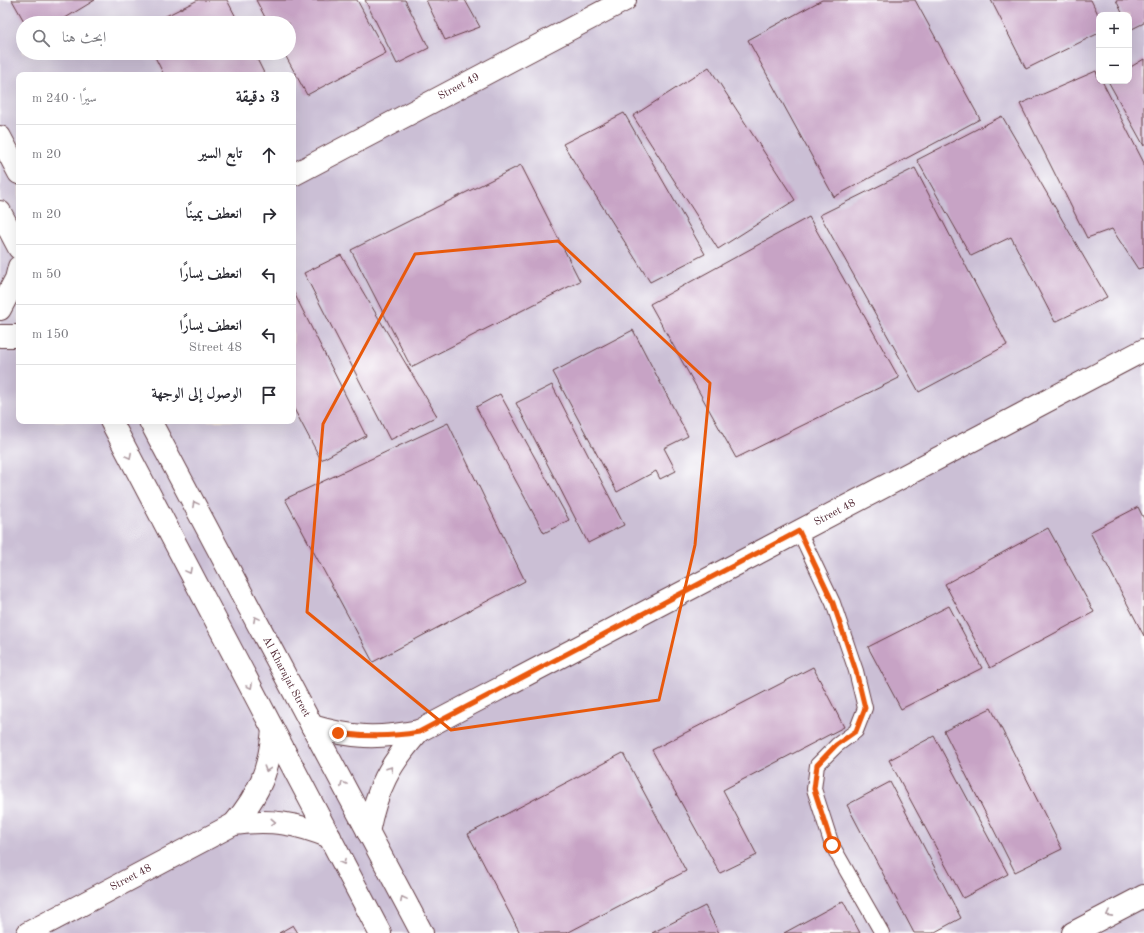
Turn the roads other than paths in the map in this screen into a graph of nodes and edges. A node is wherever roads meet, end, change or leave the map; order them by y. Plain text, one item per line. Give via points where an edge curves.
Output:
1 (625, 0) edge
2 (0, 137) edge
3 (16, 167) edge
4 (296, 173) edge
5 (0, 212) edge
6 (16, 242) edge
7 (16, 279) edge
8 (0, 309) edge
9 (0, 336) edge
10 (16, 336) edge
11 (1144, 350) edge
12 (113, 424) edge
13 (152, 424) edge
14 (799, 531) junction
15 (312, 726) junction
16 (273, 730) junction
17 (419, 732) junction
18 (234, 824) junction
19 (368, 832) junction
20 (330, 837) junction
21 (1144, 896) edge
22 (28, 933) edge
23 (380, 933) edge
24 (422, 933) edge
25 (882, 933) edge
26 (1073, 933) edge

1 - 4 street, Street 49
2 - 3 street
5 - 6 street
7 - 8 street
9 - 10 street
11 - 14 street, Street 48
12 -> 16 street
15 -> 13 street, Al Kharajat Street
14 - 17 street, Street 48
14 - 25 lane via 833,603 856,671 865,708 856,731 836,745 817,765 814,789 832,845
15 - 17 street, Street 48 via 365,737
19 -> 15 street, Al Kharajat Street
16 -> 18 street, Street 48 via 271,756 263,781 251,804
16 - 20 street
19 -> 17 street, Street 48 via 374,804 385,777 400,753
18 -> 20 street, Street 48 via 283,822
18 - 22 street, Street 48
24 -> 19 street, Al Kharajat Street
20 -> 23 street
21 -> 26 street

